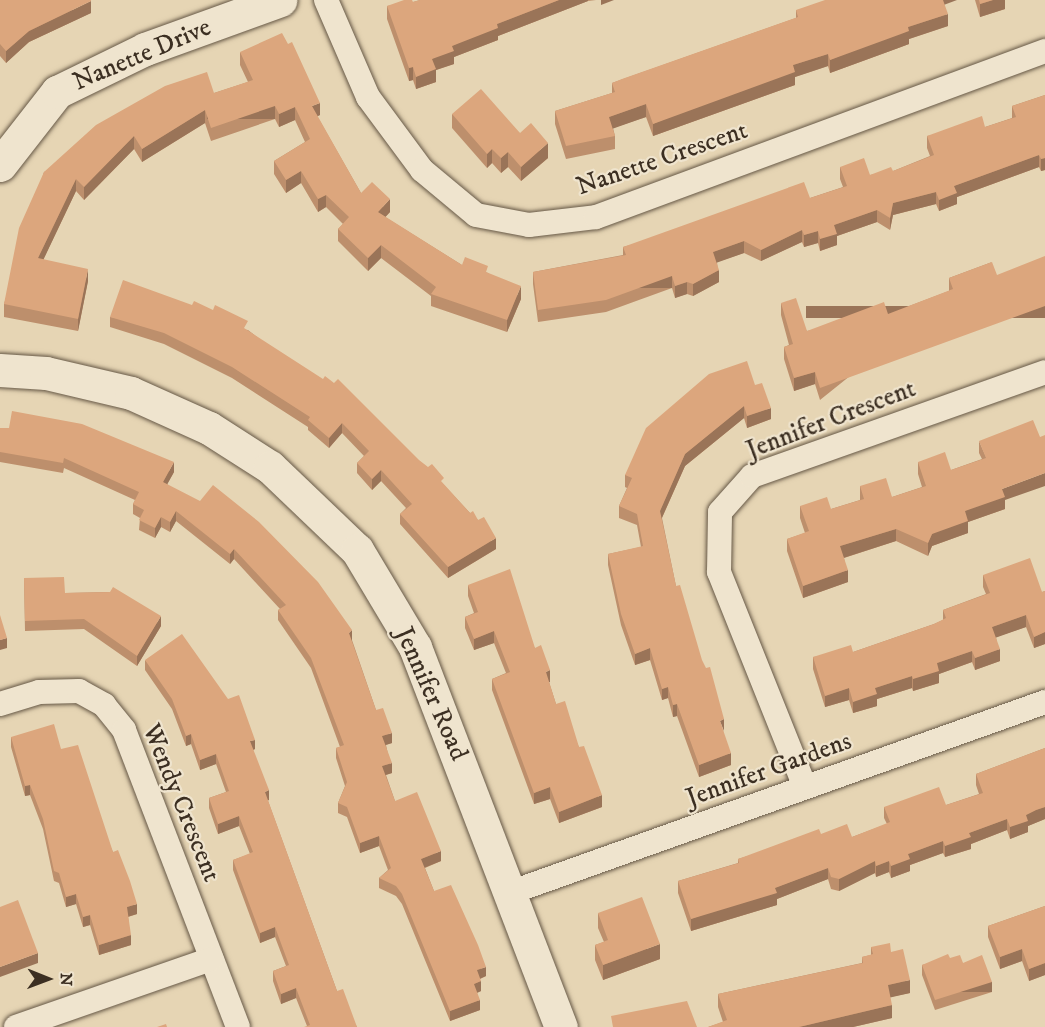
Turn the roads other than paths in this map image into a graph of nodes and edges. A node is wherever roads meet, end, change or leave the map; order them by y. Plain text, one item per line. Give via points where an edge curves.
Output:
1 (280, 0) edge
2 (326, 0) edge
3 (1045, 51) edge
4 (0, 165) edge
5 (0, 370) edge
6 (1045, 372) edge
7 (1045, 702) edge
8 (0, 704) edge
9 (805, 787) junction
10 (512, 892) junction
11 (211, 959) junction
12 (16, 1027) edge
13 (238, 1027) edge
14 (561, 1027) edge

1 - 4 street, Nanette Drive via 145,49 57,92
2 - 3 street, Nanette Crescent via 368,97 422,170 476,214 529,225 596,217
5 - 10 street, Jennifer Road via 46,373 131,393 209,428 270,467 357,550 415,647
6 - 9 street, Jennifer Crescent via 752,476 720,512 719,572
7 - 9 street, Jennifer Gardens
8 - 11 street, Wendy Crescent via 55,691 79,691 104,705 124,730
9 - 10 street, Jennifer Gardens
10 - 14 street, Jennifer Road
11 - 12 street
11 - 13 street, Wendy Crescent

